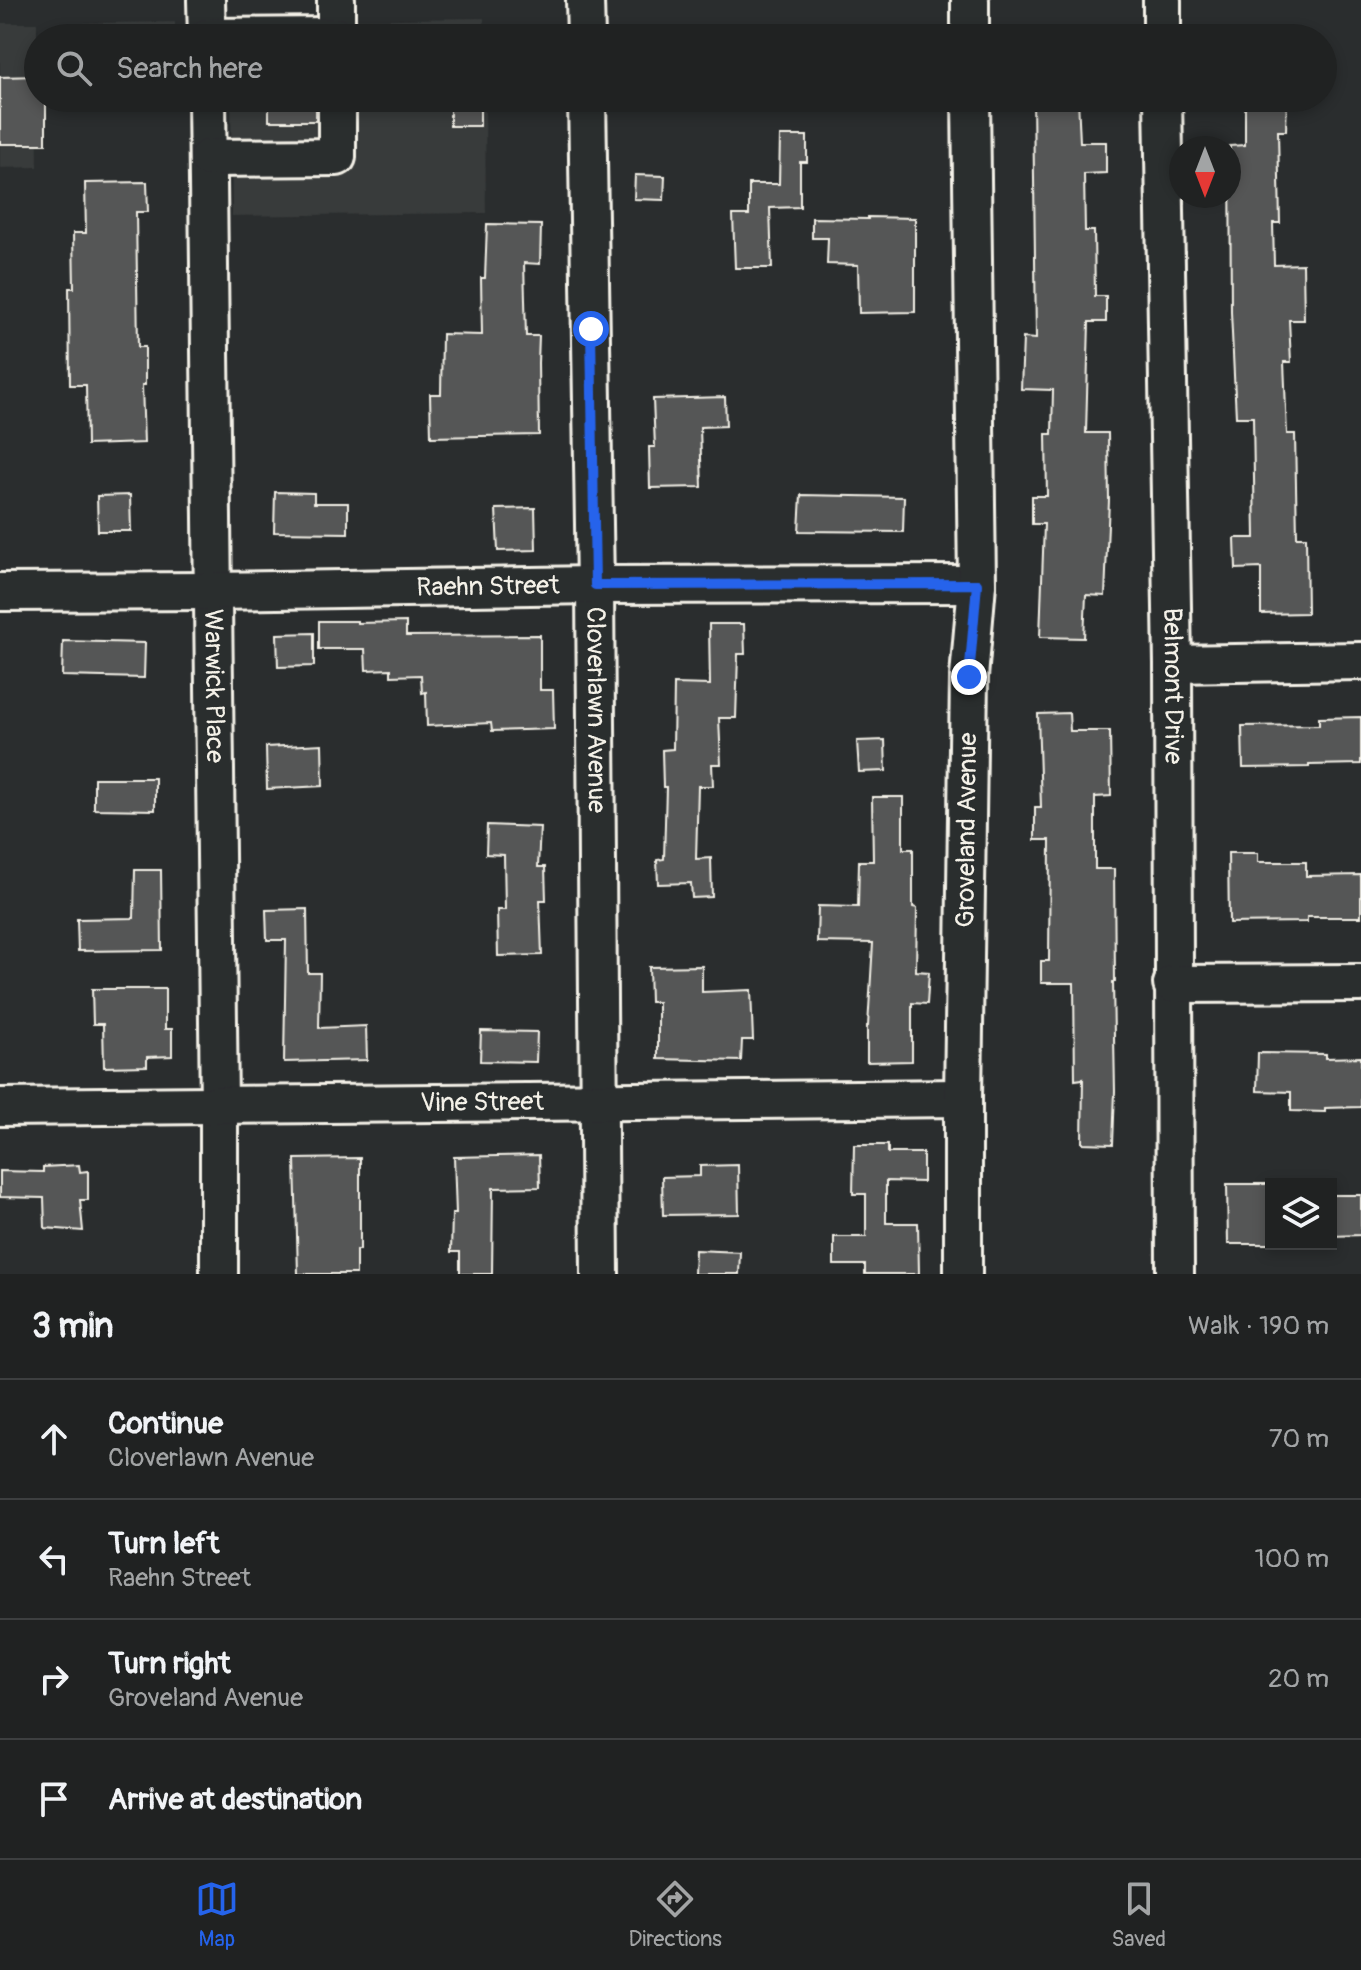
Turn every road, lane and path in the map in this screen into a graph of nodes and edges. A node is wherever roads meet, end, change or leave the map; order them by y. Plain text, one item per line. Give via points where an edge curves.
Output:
1 (206, 0) edge
2 (336, 0) edge
3 (585, 0) edge
4 (970, 0) edge
5 (1162, 0) edge
6 (207, 24) edge
7 (336, 24) edge
8 (586, 24) edge
9 (970, 24) edge
10 (1162, 24) edge
11 (207, 112) edge
12 (337, 112) edge
13 (587, 112) edge
14 (971, 112) edge
15 (1163, 112) edge
16 (208, 158) junction
17 (977, 584) junction
18 (595, 585) junction
19 (212, 591) junction
20 (0, 592) edge
21 (1361, 661) edge
22 (1173, 664) junction
23 (1361, 983) edge
24 (1172, 984) junction
25 (963, 1098) junction
26 (600, 1101) junction
27 (219, 1106) junction
28 (0, 1107) edge
29 (219, 1274) edge
30 (600, 1274) edge
31 (963, 1274) edge
32 (1175, 1274) edge

1 - 6 street
2 - 7 street
3 - 8 street
4 - 9 street
5 - 10 street
11 - 16 street, Warwick Place
12 - 16 street via 337,157
13 - 18 street, Cloverlawn Avenue
14 - 17 street, Groveland Avenue
15 - 22 street, Belmont Drive
16 - 19 street, Warwick Place
17 - 18 street, Raehn Street
17 - 25 street, Groveland Avenue via 969,677
18 - 19 street, Raehn Street
18 - 26 street, Cloverlawn Avenue
19 - 20 street, Raehn Street
19 - 27 street, Warwick Place
21 - 22 street
22 - 24 street, Belmont Drive
23 - 24 street
24 - 32 street, Belmont Drive
25 - 26 street, Vine Street
25 - 31 street, Groveland Avenue
26 - 27 street, Vine Street
26 - 30 street, Cloverlawn Avenue
27 - 28 street, Vine Street
27 - 29 street, Warwick Place

